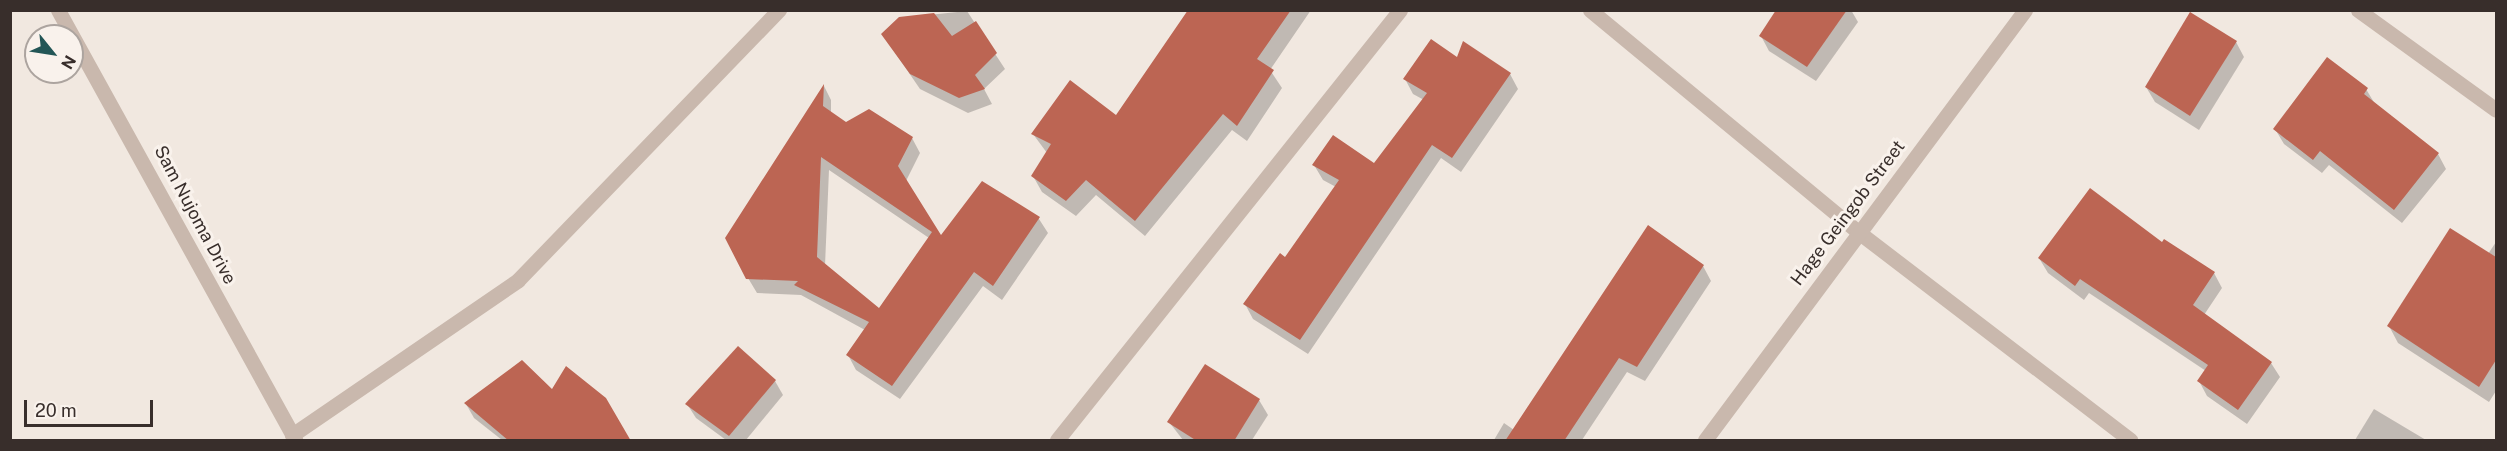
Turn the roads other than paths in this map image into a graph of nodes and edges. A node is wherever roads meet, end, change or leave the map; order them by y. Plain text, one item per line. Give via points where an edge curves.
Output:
1 (58, 10) edge
2 (779, 10) edge
3 (1400, 10) edge
4 (1590, 10) edge
5 (2025, 10) edge
6 (2358, 10) edge
7 (2496, 110) edge
8 (1857, 231) junction
9 (293, 438) edge
10 (1057, 441) edge
11 (1705, 441) edge
12 (2130, 441) edge

1 - 9 street, Sam Nujoma Drive
2 - 9 street via 518,280
3 - 10 street
4 - 8 street
5 - 8 street, Hage Geingob Street
6 - 7 street
8 - 11 street, Hage Geingob Street
8 - 12 street

